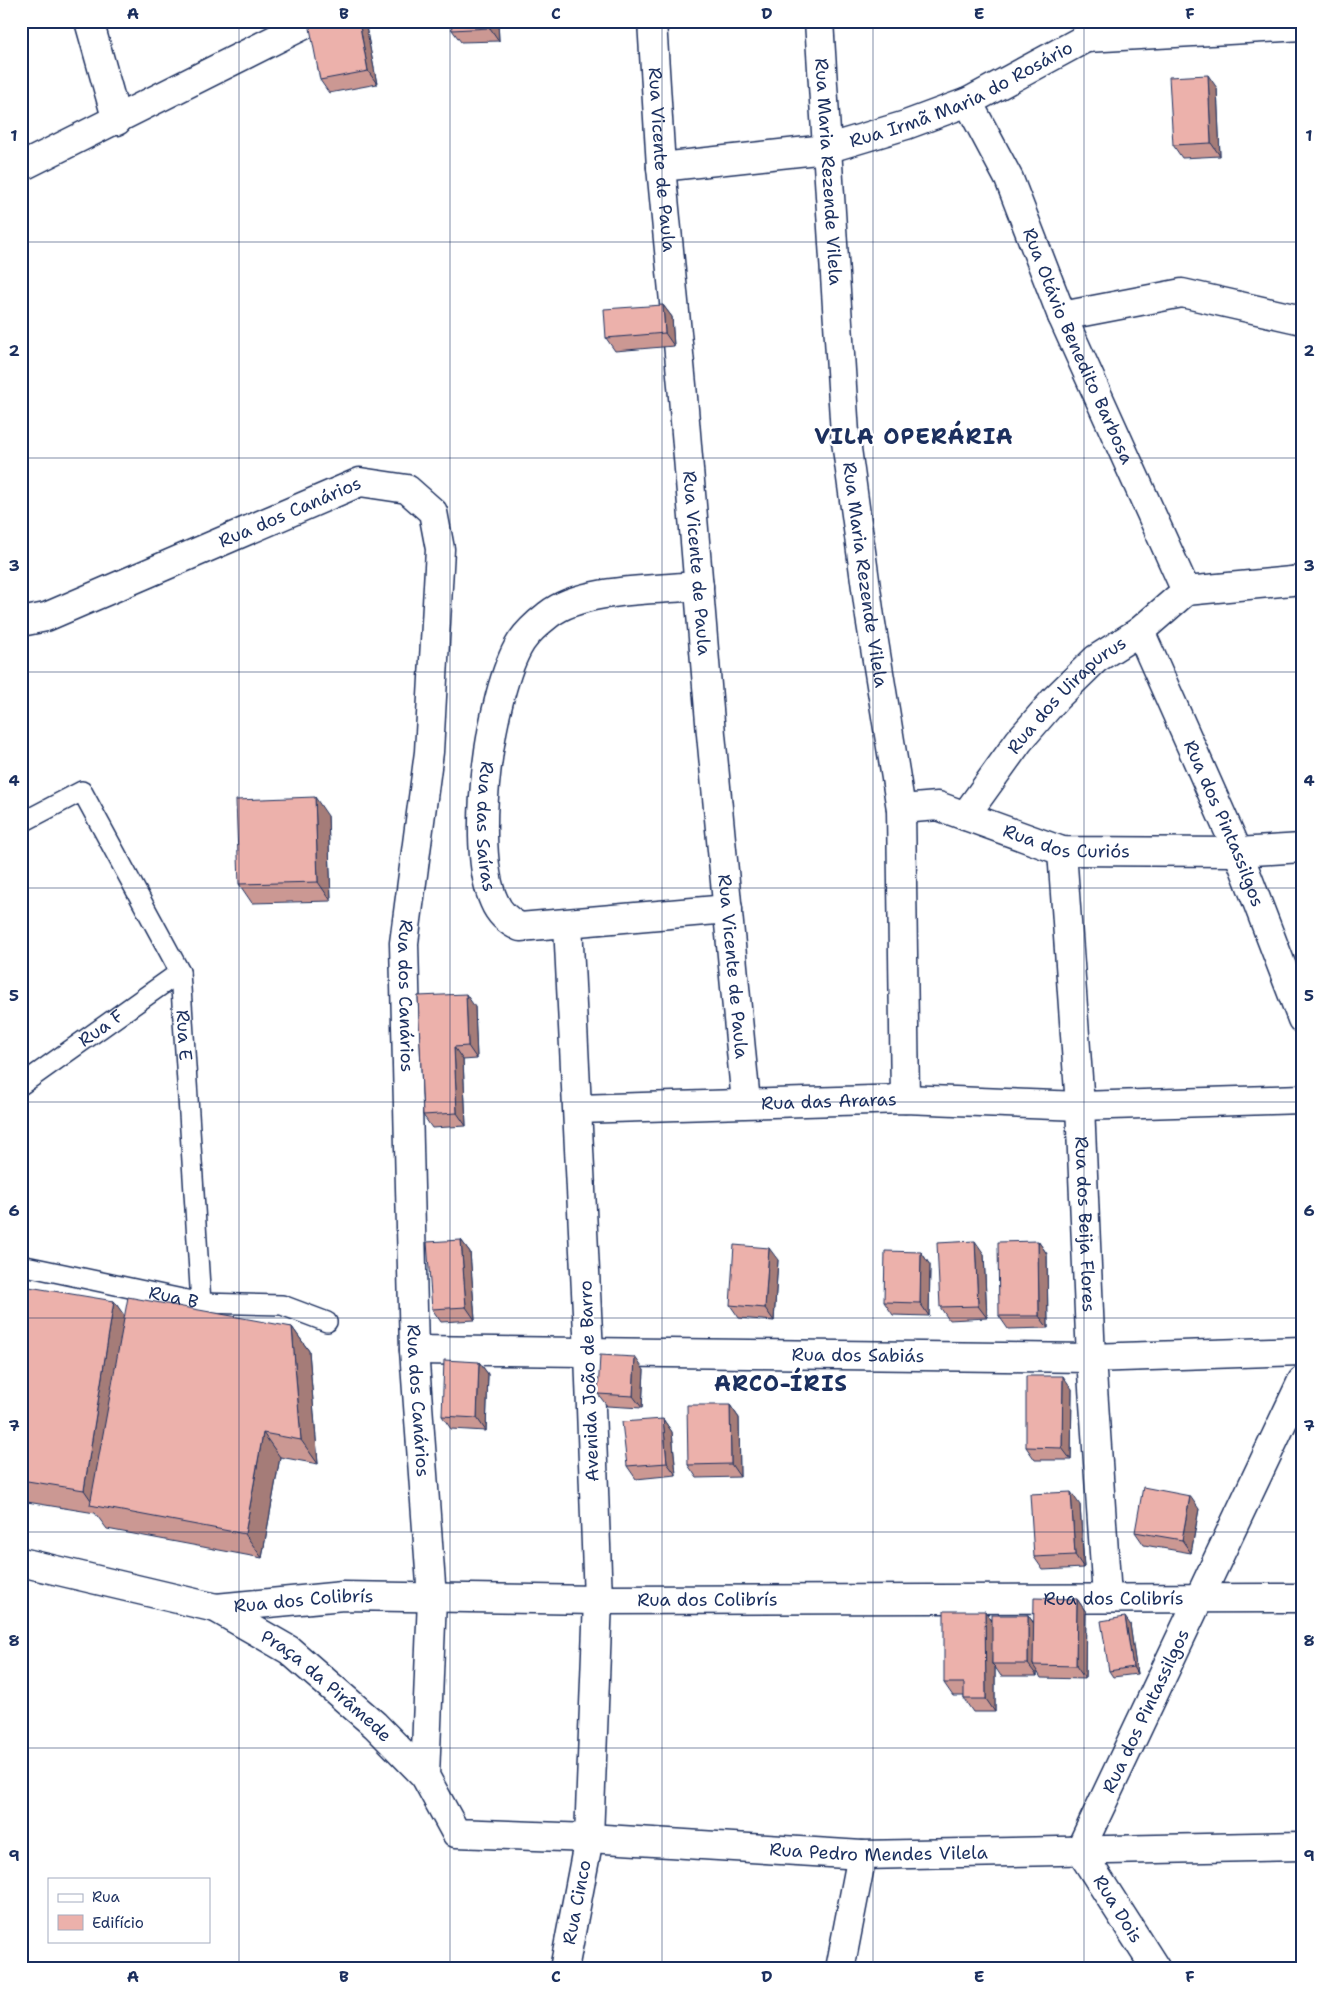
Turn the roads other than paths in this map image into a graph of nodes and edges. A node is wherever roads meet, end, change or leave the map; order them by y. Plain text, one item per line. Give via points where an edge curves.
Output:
1 (89, 21) edge
2 (652, 21) edge
3 (819, 21) edge
4 (308, 22) edge
5 (1302, 26) edge
6 (1096, 30) edge
7 (968, 102) junction
8 (116, 121) junction
9 (826, 149) junction
10 (661, 166) junction
11 (21, 167) edge
12 (1062, 316) junction
13 (1302, 320) edge
14 (1302, 580) edge
15 (699, 586) junction
16 (1186, 591) junction
17 (21, 622) edge
18 (1140, 631) junction
19 (902, 809) junction
20 (965, 816) junction
21 (21, 823) edge
22 (1302, 848) edge
23 (1062, 851) junction
24 (1238, 852) junction
25 (728, 909) junction
26 (568, 924) junction
27 (180, 972) junction
28 (1302, 1019) edge
29 (21, 1086) edge
30 (904, 1099) junction
31 (1302, 1099) edge
32 (746, 1103) junction
33 (1080, 1106) junction
34 (578, 1109) junction
35 (21, 1265) edge
36 (202, 1303) junction
37 (327, 1322) dead end
38 (414, 1350) junction
39 (1302, 1351) edge
40 (589, 1353) junction
41 (1090, 1358) junction
42 (1302, 1382) edge
43 (21, 1562) edge
44 (1107, 1597) junction
45 (1200, 1597) junction
46 (432, 1598) junction
47 (1302, 1598) edge
48 (598, 1600) junction
49 (216, 1608) junction
50 (425, 1776) junction
51 (589, 1838) junction
52 (1302, 1846) edge
53 (1080, 1850) junction
54 (862, 1855) junction
55 (564, 1969) edge
56 (840, 1969) edge
57 (1156, 1969) edge

1 - 8 street
2 - 10 street, Rua Vicente de Paula
3 - 9 street, Rua Maria Rezende Vilela
4 - 8 street
5 - 6 street
6 - 7 street, Rua Irmã Maria do Rosário
7 - 9 street, Rua Irmã Maria do Rosário
7 - 12 street, Rua Otávio Benedito Barbosa via 1008,179
8 - 11 street
9 - 10 street, Rua Irmã Maria do Rosário
9 - 19 street, Rua Maria Rezende Vilela via 845,434 870,617
10 - 15 street, Rua Vicente de Paula
12 - 13 street via 1182,293
12 - 16 street, Rua Otávio Benedito Barbosa
14 - 16 street
15 - 25 street, Rua Vicente de Paula
15 - 26 street, Rua das Saíras via 585,597 549,614 521,641 502,688 485,777 481,823 490,891 498,909 515,925
16 - 18 street, Rua dos Uirapurus
17 - 38 street, Rua dos Canários via 46,617 360,482 407,489 433,512 440,549 429,752 404,943
18 - 20 street, Rua dos Uirapurus via 1096,659 1056,698 1019,741
18 - 24 street, Rua dos Pintassilgos
19 - 20 street, Rua dos Curiós via 938,806
19 - 30 street, Rua Maria Rezende Vilela
20 - 23 street, Rua dos Curiós
21 - 27 lane, Rua E via 82,791
22 - 24 street, Rua dos Curiós
23 - 24 street, Rua dos Curiós
23 - 33 street, Rua dos Beija Flores
24 - 28 street, Rua dos Pintassilgos
25 - 26 street, Rua das Saíras
25 - 32 street, Rua Vicente de Paula
26 - 34 street, Avenida João de Barro
27 - 29 lane, Rua F
27 - 36 lane, Rua E
30 - 32 street, Rua das Araras
30 - 33 street, Rua das Araras
31 - 33 street, Rua das Araras
32 - 34 street, Rua das Araras
33 - 41 street, Rua dos Beija Flores
34 - 40 street, Avenida João de Barro
35 - 36 lane, Rua B
36 - 37 lane, Rua B via 282,1305
38 - 40 street, Rua dos Sabiás
38 - 46 street, Rua dos Canários
39 - 41 street, Rua dos Sabiás
40 - 41 street, Rua dos Sabiás
40 - 48 street, Avenida João de Barro
41 - 44 street, Rua dos Beija Flores
42 - 45 street, Rua dos Pintassilgos
43 - 49 street
44 - 45 street, Rua dos Colibrís
44 - 48 street, Rua dos Colibrís
45 - 47 street, Rua dos Colibrís
45 - 53 street, Rua dos Pintassilgos
46 - 48 street, Rua dos Colibrís
46 - 49 street, Rua dos Colibrís via 342,1596
46 - 50 street, Rua dos Canários
48 - 51 street, Avenida João de Barro
49 - 50 street, Praça da Pirâmede via 289,1650 375,1724
50 - 51 street, Rua Pedro Mendes Vilela via 456,1833
51 - 54 street, Rua Pedro Mendes Vilela
51 - 55 street, Rua Cinco
52 - 53 street, Rua Pedro Mendes Vilela
53 - 54 street, Rua Pedro Mendes Vilela
53 - 57 street, Rua Dois
54 - 56 street

